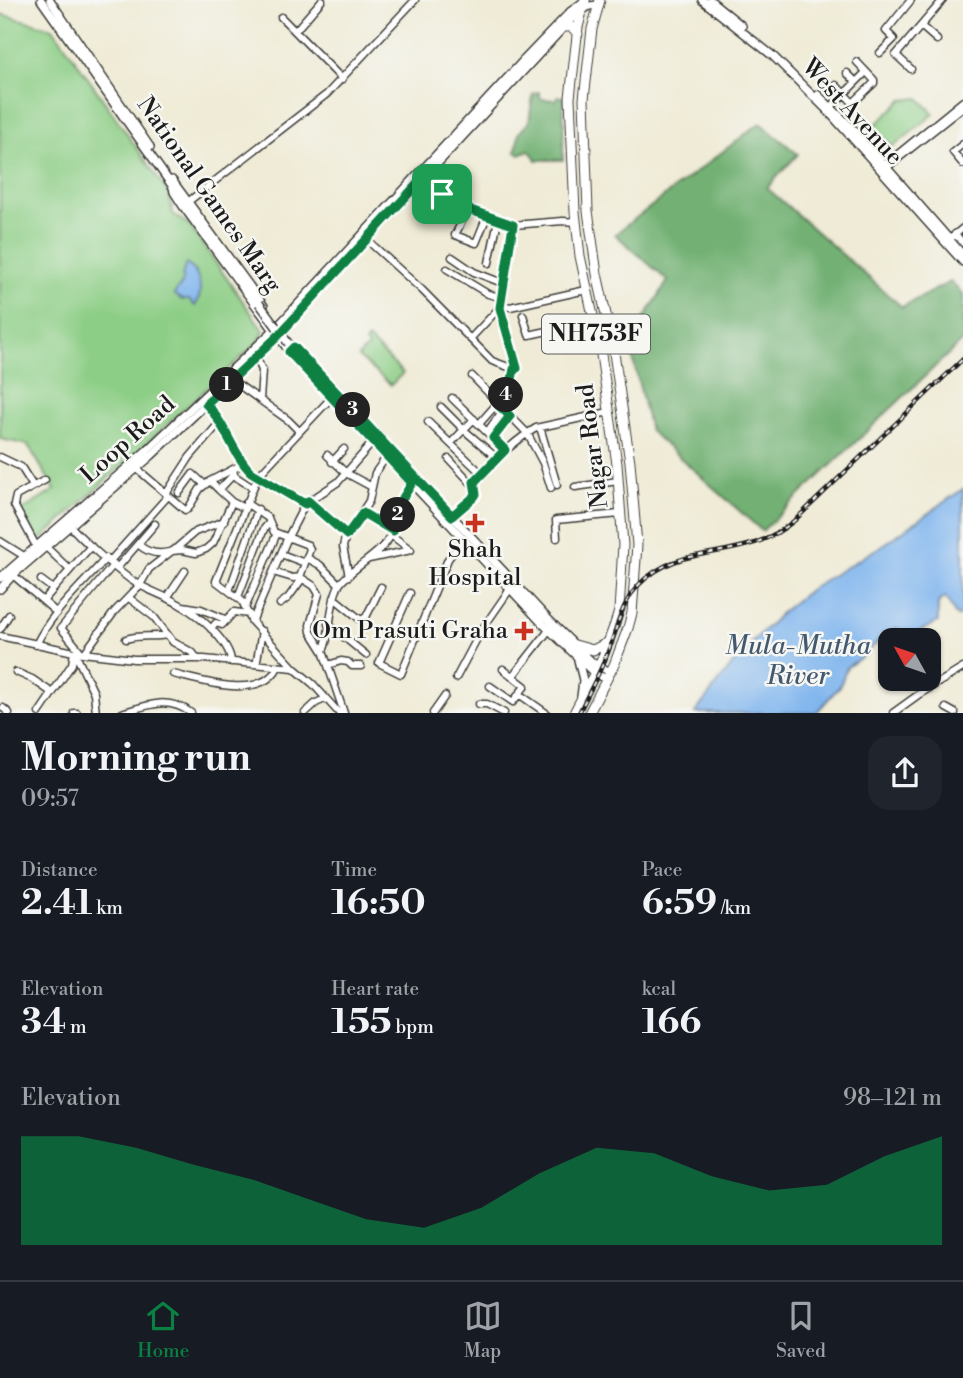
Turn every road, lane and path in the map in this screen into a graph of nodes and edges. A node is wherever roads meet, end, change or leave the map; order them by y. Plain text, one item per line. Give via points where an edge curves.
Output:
1 (41, 0) edge
2 (50, 0) edge
3 (322, 0) edge
4 (415, 0) edge
5 (702, 0) edge
6 (710, 0) edge
7 (911, 0) edge
8 (943, 0) edge
9 (585, 3) edge
10 (599, 3) edge
11 (281, 17) dead end
12 (920, 26) junction
13 (563, 27) junction
14 (296, 30) junction
15 (578, 34) junction
16 (937, 40) dead end
17 (880, 53) dead end
18 (857, 62) dead end
19 (911, 69) dead end
20 (866, 72) junction
21 (847, 73) dead end
22 (342, 79) junction
23 (856, 82) junction
24 (836, 85) dead end
25 (844, 94) junction
26 (963, 101) edge
27 (963, 107) edge
28 (829, 109) junction
29 (963, 144) edge
30 (865, 157) dead end
31 (963, 164) edge
32 (883, 168) junction
33 (422, 179) junction
34 (888, 179) junction
35 (174, 186) junction
36 (190, 201) junction
37 (468, 209) junction
38 (487, 216) junction
39 (498, 220) junction
40 (576, 222) junction
41 (513, 225) junction
42 (925, 226) dead end
43 (963, 228) edge
44 (950, 239) junction
45 (366, 240) junction
46 (963, 243) edge
47 (963, 255) edge
48 (452, 257) dead end
49 (963, 262) edge
50 (488, 263) dead end
51 (447, 269) dead end
52 (505, 284) junction
53 (586, 290) junction
54 (502, 304) junction
55 (523, 315) dead end
56 (593, 321) junction
57 (277, 331) junction
58 (471, 338) junction
59 (291, 350) junction
60 (256, 357) junction
61 (514, 369) junction
62 (472, 376) dead end
63 (232, 380) junction
64 (516, 393) dead end
65 (331, 398) junction
66 (452, 398) dead end
67 (260, 400) junction
68 (206, 404) junction
69 (498, 405) junction
70 (441, 407) dead end
71 (505, 410) junction
72 (609, 412) junction
73 (510, 416) junction
74 (221, 421) junction
75 (428, 422) dead end
76 (477, 422) junction
77 (540, 427) junction
78 (464, 430) junction
79 (299, 431) junction
80 (487, 432) junction
81 (527, 433) junction
82 (373, 438) junction
83 (493, 438) junction
84 (451, 443) junction
85 (344, 449) dead end
86 (505, 450) junction
87 (327, 455) dead end
88 (387, 456) junction
89 (0, 457) edge
90 (497, 458) junction
91 (449, 459) dead end
92 (332, 462) junction
93 (243, 464) junction
94 (134, 466) junction
95 (233, 472) junction
96 (346, 473) junction
97 (482, 474) junction
98 (258, 476) junction
99 (45, 480) dead end
100 (618, 481) junction
101 (208, 483) junction
102 (412, 483) junction
103 (473, 485) junction
104 (33, 486) junction
105 (372, 487) junction
106 (575, 487) dead end
107 (253, 488) junction
108 (219, 490) junction
109 (178, 493) dead end
110 (167, 495) junction
111 (232, 502) junction
112 (307, 503) junction
113 (245, 505) junction
114 (258, 509) junction
115 (363, 513) junction
116 (620, 514) junction
117 (449, 519) junction
118 (224, 521) junction
119 (270, 523) junction
120 (68, 524) junction
121 (155, 524) dead end
122 (277, 533) junction
123 (392, 533) junction
124 (347, 535) junction
125 (288, 537) junction
126 (558, 538) dead end
127 (463, 540) junction
128 (0, 541) edge
129 (139, 545) junction
130 (91, 546) junction
131 (36, 547) junction
132 (47, 548) junction
133 (172, 551) junction
134 (281, 554) junction
135 (24, 556) junction
136 (253, 559) junction
137 (369, 559) junction
138 (306, 560) junction
139 (265, 562) junction
140 (112, 563) junction
141 (275, 569) junction
142 (70, 570) junction
143 (185, 571) dead end
144 (13, 575) junction
145 (349, 576) junction
146 (0, 578) edge
147 (301, 578) junction
148 (41, 580) dead end
149 (339, 584) junction
150 (140, 585) junction
151 (381, 587) dead end
152 (0, 589) edge
153 (53, 589) junction
154 (510, 589) junction
155 (229, 591) junction
156 (410, 593) dead end
157 (238, 597) junction
158 (129, 598) junction
159 (167, 598) junction
160 (334, 598) junction
161 (44, 600) junction
162 (280, 604) dead end
163 (183, 606) junction
164 (247, 610) junction
165 (57, 612) junction
166 (9, 615) dead end
167 (227, 620) junction
168 (252, 621) junction
169 (328, 624) junction
170 (211, 629) junction
171 (262, 631) junction
172 (549, 631) junction
173 (0, 635) edge
174 (167, 635) junction
175 (126, 639) dead end
176 (609, 642) junction
177 (36, 645) junction
178 (575, 645) junction
179 (323, 651) junction
180 (80, 652) junction
181 (366, 655) dead end
182 (577, 658) junction
183 (200, 659) junction
184 (257, 660) dead end
185 (231, 662) junction
186 (328, 665) junction
187 (361, 666) dead end
188 (278, 667) junction
189 (294, 668) junction
190 (963, 668) edge
191 (503, 669) dead end
192 (596, 670) junction
193 (16, 672) dead end
194 (173, 674) dead end
195 (513, 676) junction
196 (608, 676) junction
197 (456, 678) dead end
198 (490, 685) dead end
199 (51, 692) junction
200 (519, 694) junction
201 (445, 696) dead end
202 (325, 699) junction
203 (580, 701) junction
204 (158, 702) junction
205 (479, 704) dead end
206 (946, 708) dead end
207 (97, 712) edge
208 (159, 712) edge
209 (39, 713) edge
210 (122, 713) edge
211 (191, 713) edge
212 (305, 713) edge
213 (341, 713) edge
214 (433, 713) edge
215 (504, 713) edge
216 (547, 713) edge
217 (574, 713) edge
218 (589, 713) edge
219 (893, 713) edge
220 (955, 713) edge

1 - 35 main road, National Games Marg
2 - 35 main road, National Games Marg
3 - 14 street
4 - 22 street
5 - 28 main road, West Avenue
6 - 28 main road, West Avenue via 776,53
7 - 17 street via 886,31 894,39
8 - 12 street
9 - 10 main road
9 - 13 main road
9 - 15 highway, Nagar Road / NH753F
9 - 57 main road via 571,11 522,62
10 - 196 highway, Nagar Road / NH753F via 584,99 588,211 613,345 637,545 632,613
11 - 14 street
12 - 16 street
12 - 19 street via 896,55
13 - 15 highway via 572,27
13 - 33 main road
14 - 22 street
15 - 40 highway, Nagar Road / NH753F via 570,108
18 - 20 street
20 - 23 street
20 - 25 street via 874,83 853,103
21 - 23 street
22 - 36 street
23 - 25 street
24 - 25 street
25 - 28 street
26 - 32 street
27 - 32 street
28 - 32 main road, West Avenue
29 - 31 street via 953,152
30 - 34 street
32 - 34 main road, West Avenue
32 - 44 main road, West Avenue
33 - 37 street
33 - 45 main road
34 - 42 street
34 - 44 main road, West Avenue
35 - 36 main road, National Games Marg
35 - 57 main road, National Games Marg
35 - 82 main road, bridge via 290,347
36 - 57 main road, National Games Marg
37 - 38 street
37 - 38 street via 455,235 476,243
38 - 39 street
39 - 41 street
39 - 50 street
40 - 41 street
40 - 53 highway, Nagar Road / NH753F
41 - 52 street
43 - 44 street
44 - 46 street
44 - 47 main road, West Avenue
44 - 49 main road, West Avenue
45 - 57 main road
45 - 58 street
48 - 52 street
51 - 54 street
52 - 54 street
53 - 54 street via 510,307
53 - 56 highway, Nagar Road / NH753F
54 - 58 street
54 - 61 street via 517,365
55 - 56 street via 529,335
56 - 72 highway, Nagar Road / NH753F
57 - 59 main road, National Games Marg
57 - 60 main road, Loop Road
57 - 94 main road, Loop Road
58 - 61 street via 492,361
59 - 65 main road, National Games Marg
59 - 117 main road, National Games Marg
60 - 63 main road, Loop Road
60 - 67 street via 262,370
61 - 69 street via 510,389
62 - 69 street
63 - 67 street
63 - 68 main road, Loop Road
64 - 71 street
65 - 79 street
65 - 82 main road, National Games Marg
66 - 76 street
67 - 79 street
68 - 74 street
68 - 94 main road, Loop Road
69 - 71 street
69 - 76 street
70 - 78 street
71 - 73 street
71 - 80 street
72 - 77 street
72 - 100 highway, Nagar Road / NH753F
73 - 81 street
73 - 83 street
74 - 93 street
74 - 110 street via 190,457
75 - 84 street
76 - 78 street
76 - 80 street
77 - 81 street
77 - 81 street via 554,486
78 - 84 street
78 - 90 street
79 - 98 street
80 - 83 street
81 - 86 street
82 - 88 main road, National Games Marg
82 - 96 street
82 - 117 main road
83 - 86 street
84 - 97 street
85 - 92 street
86 - 90 street
87 - 92 street
88 - 102 main road, National Games Marg
88 - 105 street
89 - 104 street via 21,467
90 - 97 street
91 - 103 street
92 - 96 street
93 - 95 street
93 - 98 street
94 - 110 street
94 - 120 main road, Loop Road
95 - 101 street
95 - 107 street
95 - 108 street
96 - 105 street
96 - 112 street
97 - 103 street
98 - 107 street
98 - 112 street
99 - 104 street
100 - 106 street
100 - 116 highway, Nagar Road / NH753F
101 - 108 street
101 - 109 street via 193,474
101 - 110 street via 187,510
102 - 117 main road, National Games Marg
102 - 123 street via 401,501
103 - 117 street via 476,494
104 - 131 street via 16,496 14,505
105 - 115 street
107 - 113 street
108 - 111 street
110 - 140 street
111 - 113 street
111 - 118 street
112 - 124 street
112 - 125 street
113 - 114 street
113 - 155 street via 216,582
114 - 119 street
114 - 155 street
115 - 123 street
115 - 124 street
116 - 126 street via 556,520
116 - 176 highway, Nagar Road / NH753F via 619,611
117 - 127 main road, National Games Marg
117 - 178 main road, National Games Marg
118 - 133 street via 195,533
118 - 133 street via 206,550
119 - 122 street
119 - 136 street
120 - 130 street
120 - 131 main road, Loop Road
120 - 132 main road, Loop Road
121 - 129 street
122 - 125 street
122 - 139 street
123 - 137 street
123 - 137 street via 411,550
124 - 145 street via 343,547
125 - 134 street
125 - 138 street via 308,545
127 - 154 main road, National Games Marg
127 - 156 street via 448,559 401,674 379,663
128 - 135 street
129 - 133 street via 154,554
129 - 140 street
130 - 140 street
130 - 142 street
131 - 135 main road, Loop Road
132 - 142 street
132 - 144 main road, Loop Road
133 - 150 street via 149,569
134 - 138 street
134 - 141 street
135 - 146 main road, Loop Road
136 - 139 street
136 - 157 street
137 - 145 street
138 - 147 street
138 - 149 street via 320,565
139 - 141 street
139 - 164 street
140 - 150 street
140 - 165 street
140 - 180 street via 61,628
141 - 147 street
141 - 168 street
142 - 153 street
143 - 159 street
144 - 152 main road, Loop Road
144 - 161 street
145 - 149 street
147 - 162 street
147 - 179 street via 319,594 310,628
148 - 153 street
149 - 160 street
150 - 158 street
150 - 159 street
151 - 160 street via 361,620
153 - 161 street
154 - 172 main road, National Games Marg
154 - 197 street
155 - 157 street
157 - 164 street
158 - 174 street via 154,617
158 - 180 street
159 - 163 street
160 - 169 street
161 - 165 street
163 - 167 street
163 - 170 street
164 - 167 street via 234,612
164 - 168 street
165 - 177 street
166 - 173 street
167 - 170 street via 222,625 216,622
168 - 171 street
169 - 179 street
169 - 181 street
170 - 185 street via 228,647
171 - 184 street
171 - 189 street
172 - 182 main road, National Games Marg
172 - 195 street
173 - 177 street
174 - 175 street
174 - 183 street
176 - 178 highway via 593,650
176 - 192 highway, Nagar Road / NH753F
177 - 180 street
178 - 192 main road, National Games Marg
179 - 186 street
180 - 183 street via 149,660
180 - 199 street
180 - 207 street
182 - 192 main road, National Games Marg
182 - 203 main road via 583,680
183 - 185 street
185 - 188 street
186 - 187 street via 341,661
186 - 213 street
188 - 189 street
188 - 194 street via 256,685 222,685
189 - 202 street
190 - 219 street
191 - 195 street
192 - 196 main road
192 - 203 highway, Nagar Road / NH753F
193 - 199 street
195 - 200 street via 524,687
196 - 218 highway, Nagar Road / NH753F
198 - 200 street via 513,702
199 - 209 street
200 - 216 street
201 - 214 street
202 - 212 street
202 - 213 street
203 - 217 highway, Nagar Road / NH753F
204 - 208 street
204 - 210 street
204 - 211 street via 182,706
205 - 215 street
206 - 220 street

